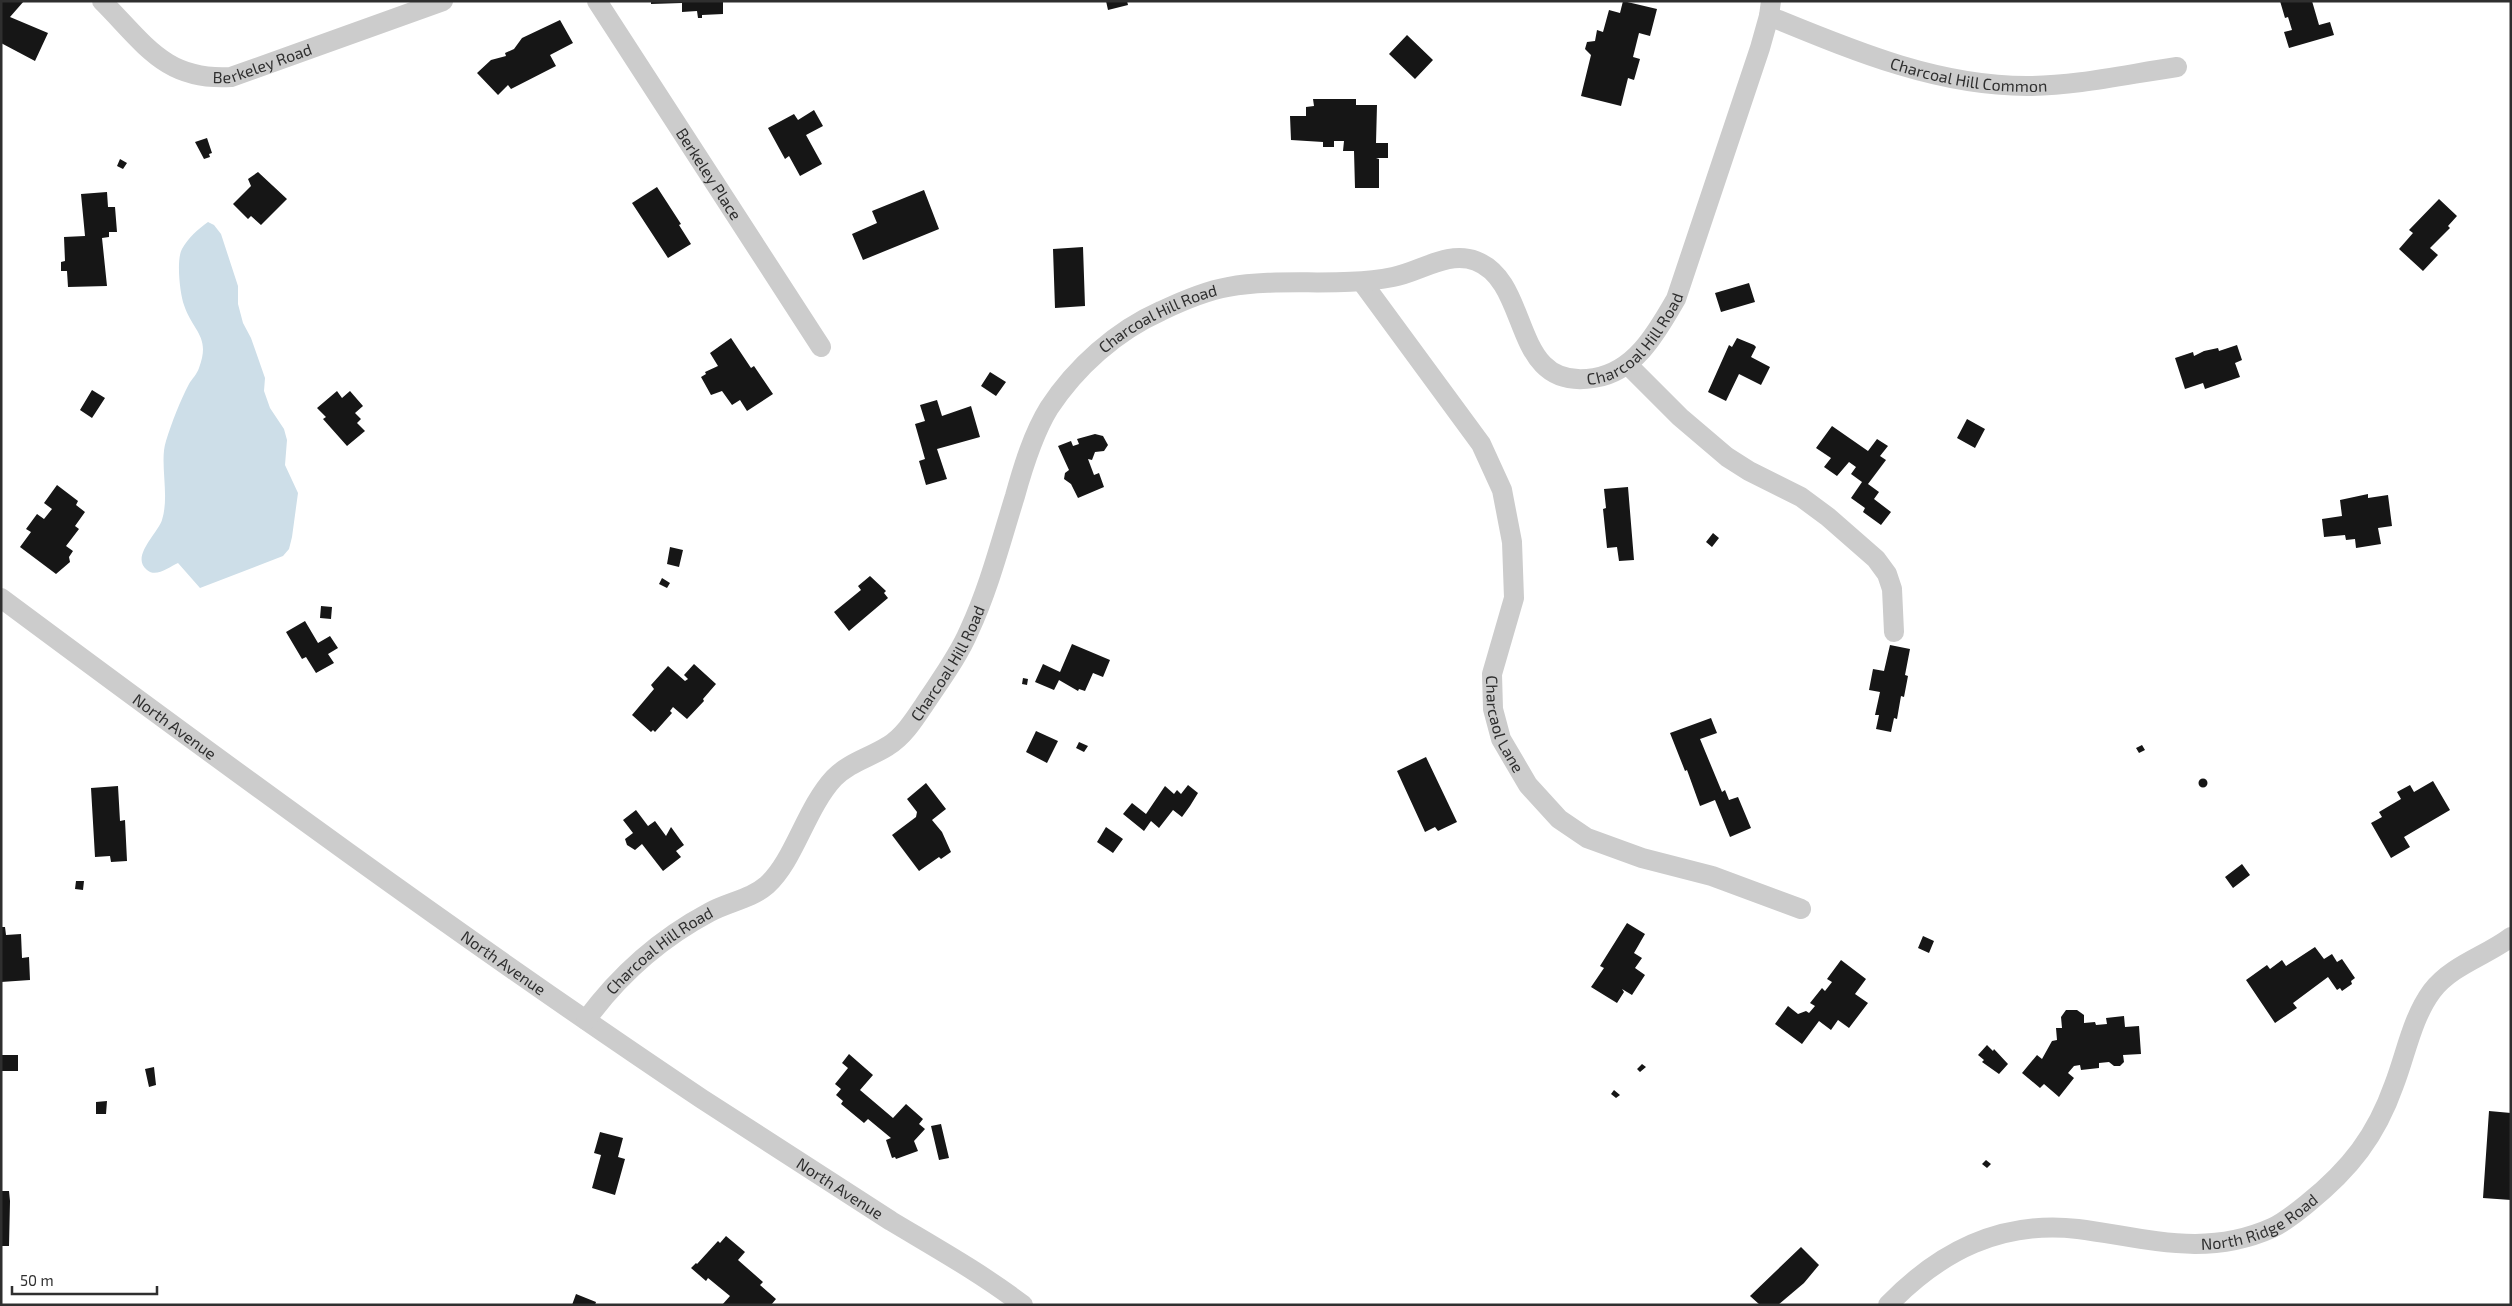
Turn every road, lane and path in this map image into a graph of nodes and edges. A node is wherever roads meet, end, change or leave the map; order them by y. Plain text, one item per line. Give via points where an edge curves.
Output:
1 (102, 1) edge
2 (443, 1) edge
3 (598, 1) edge
4 (1770, 9) edge
5 (2177, 67) dead end
6 (1362, 282) junction
7 (820, 347) dead end
8 (1628, 365) junction
9 (1, 598) edge
10 (1894, 632) dead end
11 (1801, 908) dead end
12 (2511, 937) edge
13 (586, 1020) junction
14 (1023, 1305) edge
15 (1888, 1305) edge

1 - 2 street, Berkeley Road via 170,67 209,78 231,77
3 - 7 street, Berkeley Place
4 - 5 street, Charcoal Hill Common via 1841,45 1904,67 1967,83 2028,86
4 - 8 street, Charcoal Hill Road via 1676,299 1660,328
6 - 8 street, Charcoal Hill Road via 1399,276 1455,258 1472,259 1500,279 1531,349 1551,371 1562,377 1581,380 1613,373
6 - 11 street, Charcaol Lane via 1481,444 1502,490 1512,542 1514,598 1492,674 1493,709 1501,739 1528,785 1559,819 1587,838 1642,858 1712,876
6 - 13 street, Charcoal Hill Road via 1229,287 1159,311 1103,346 1048,410 1029,454 969,633 908,728 888,746 850,764 836,776 821,794 783,865 769,883 755,893 714,910 665,940 602,998
8 - 10 street via 1680,417 1727,457 1801,496 1876,559 1892,589
9 - 13 street, North Avenue via 296,816
12 - 15 street, North Ridge Road via 2453,971 2432,991 2411,1033 2383,1114 2367,1144 2328,1187 2274,1226 2248,1237 2207,1245 2159,1242 2076,1229 2045,1227 2012,1231 1978,1240 1938,1260
13 - 14 street, North Avenue via 704,1100

